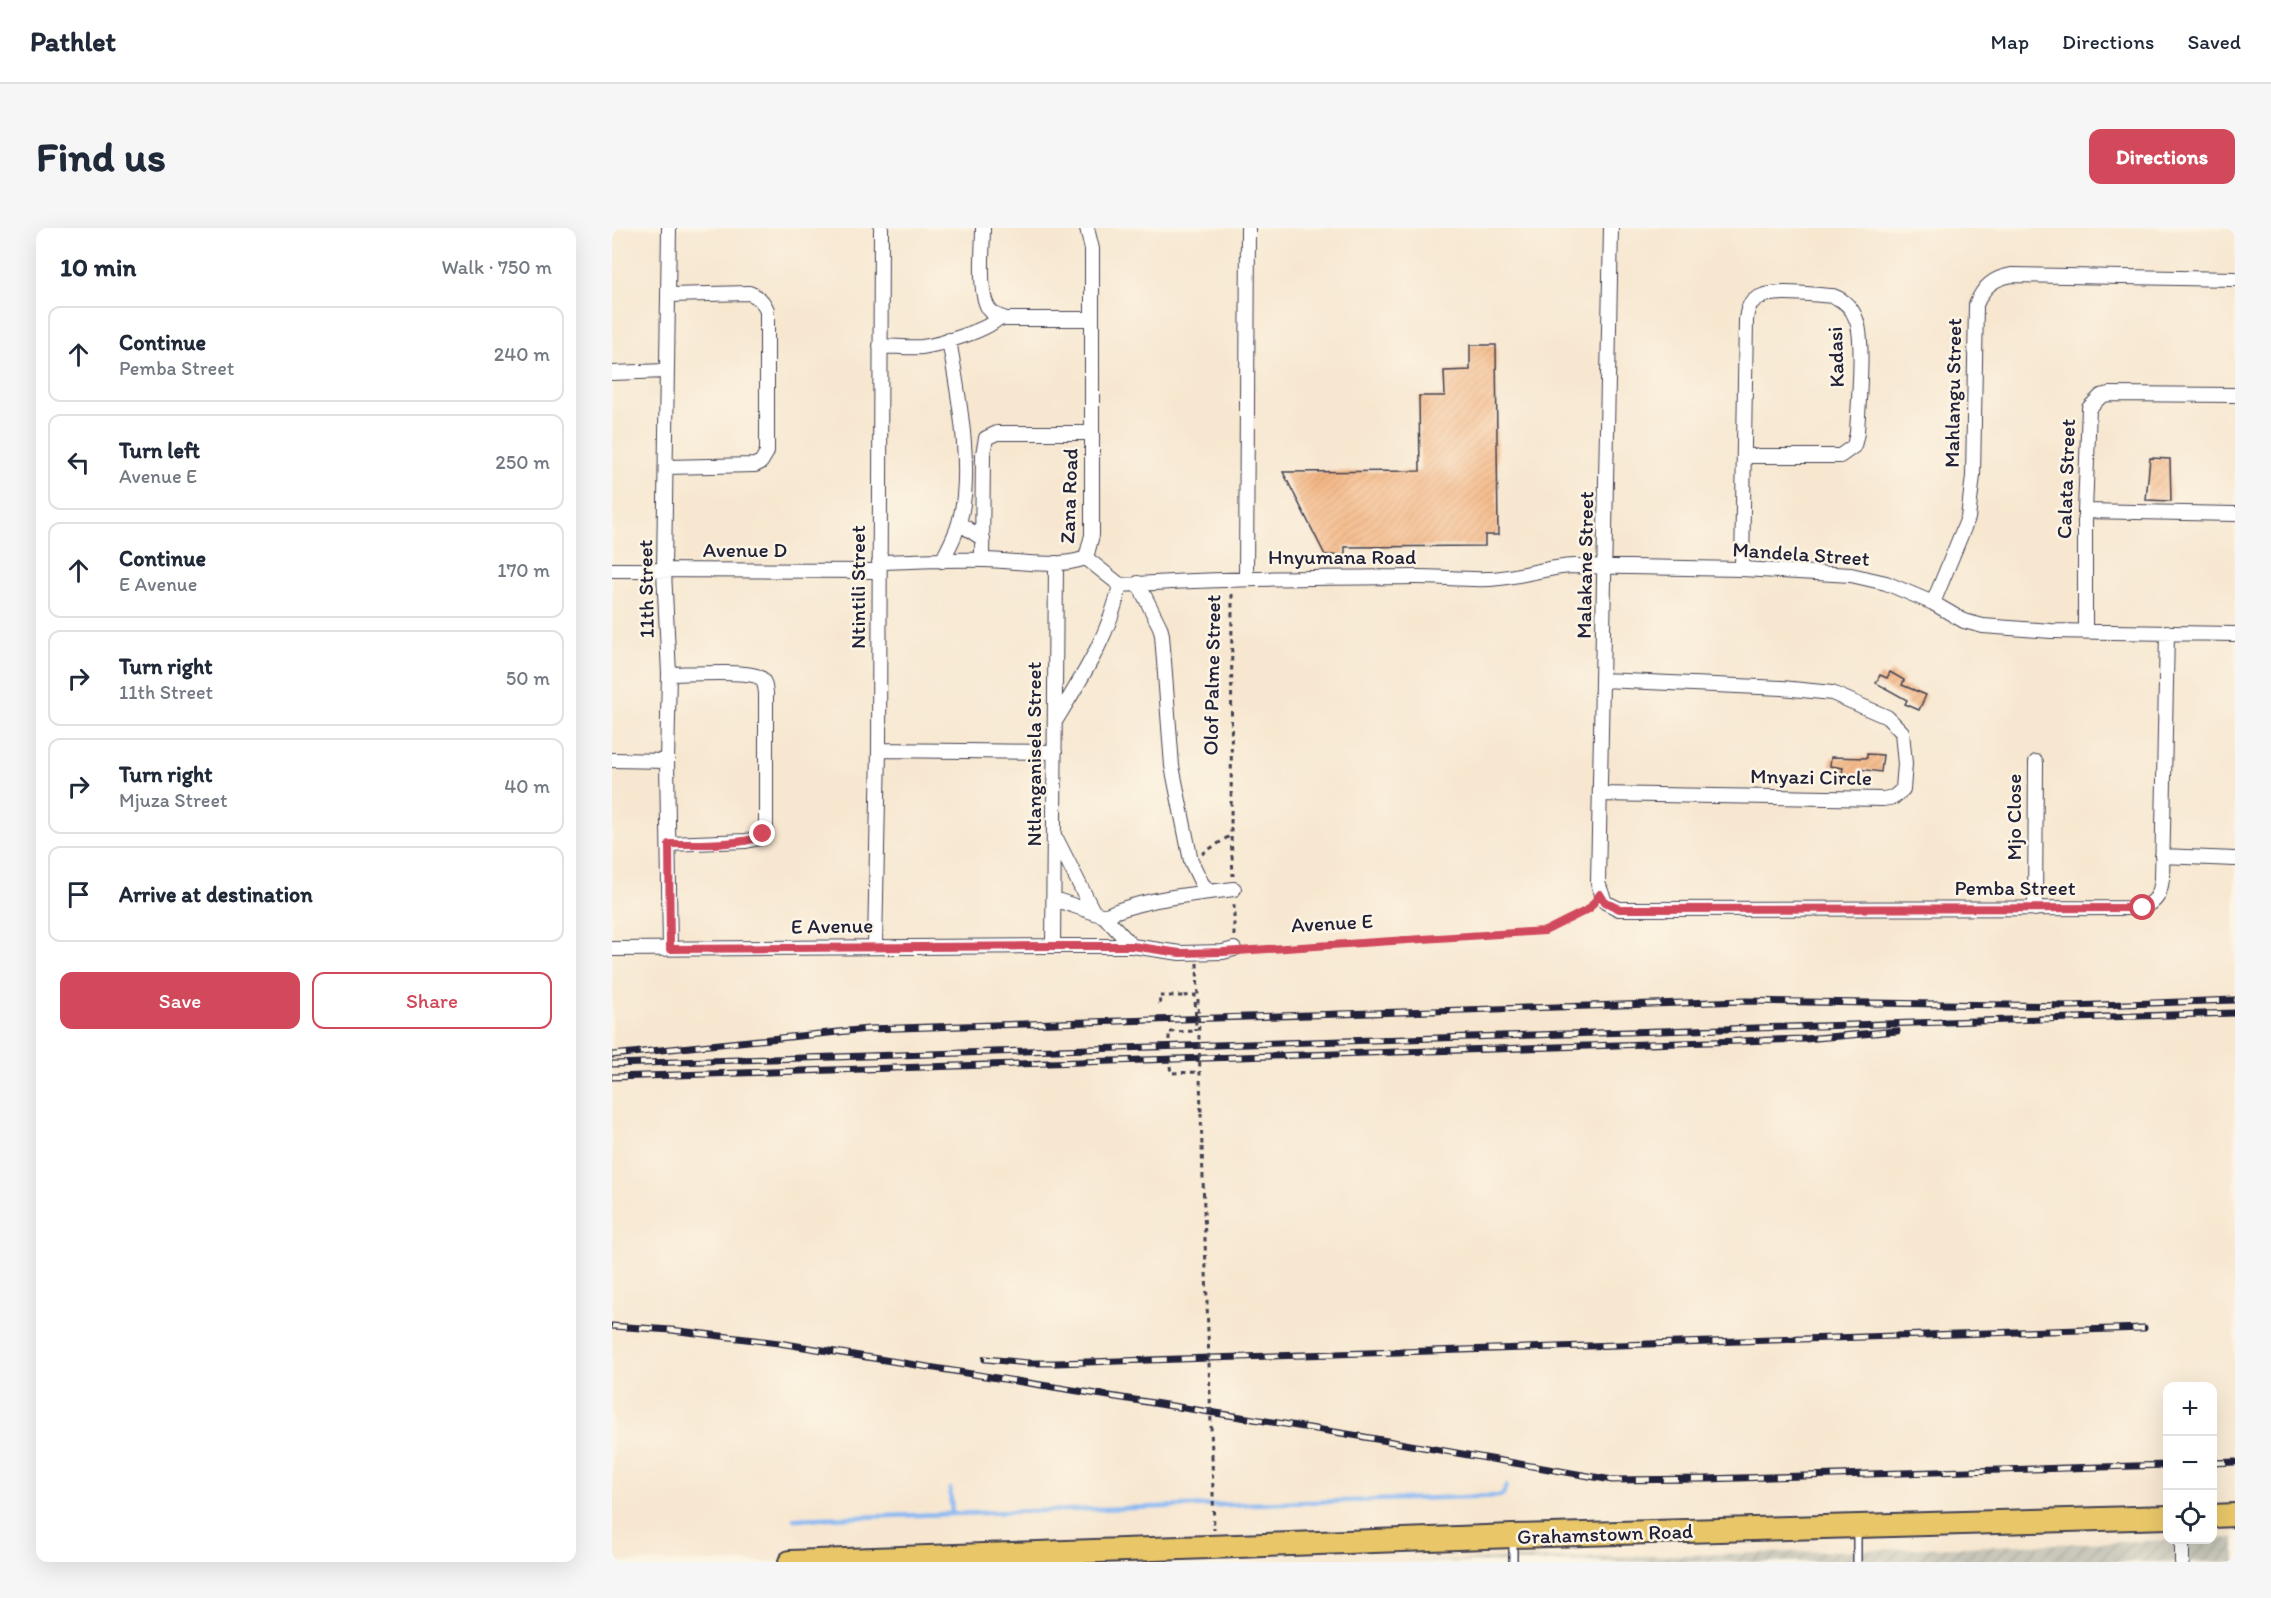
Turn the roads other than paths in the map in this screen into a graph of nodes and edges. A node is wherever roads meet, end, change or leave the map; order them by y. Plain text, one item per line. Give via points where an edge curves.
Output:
1 (669, 228) edge
2 (881, 228) edge
3 (983, 228) edge
4 (1087, 228) edge
5 (1248, 228) edge
6 (1611, 228) edge
7 (2235, 279) edge
8 (669, 295) junction
9 (999, 317) junction
10 (1090, 319) junction
11 (949, 340) junction
12 (880, 346) junction
13 (666, 371) junction
14 (612, 373) edge
15 (2235, 395) edge
16 (1091, 433) junction
17 (1745, 456) junction
18 (666, 467) junction
19 (2085, 511) junction
20 (2235, 514) edge
21 (959, 523) junction
22 (982, 539) junction
23 (1086, 558) junction
24 (982, 560) junction
25 (942, 561) junction
26 (1056, 563) junction
27 (879, 566) junction
28 (1606, 567) junction
29 (1742, 569) junction
30 (612, 570) edge
31 (664, 571) junction
32 (1246, 579) junction
33 (1138, 583) junction
34 (1120, 585) junction
35 (1933, 603) junction
36 (2085, 631) junction
37 (2167, 633) junction
38 (2235, 634) edge
39 (669, 674) junction
40 (1603, 680) junction
41 (1055, 721) junction
42 (879, 750) junction
43 (1055, 752) junction
44 (612, 760) edge
45 (667, 761) junction
46 (2036, 762) dead end
47 (1600, 794) junction
48 (1055, 837) junction
49 (669, 844) junction
50 (2162, 856) junction
51 (2235, 859) edge
52 (1234, 889) road end
53 (1209, 892) junction
54 (1603, 898) joint
55 (1054, 899) junction
56 (2035, 909) junction
57 (1099, 915) junction
58 (875, 946) junction
59 (1053, 946) junction
60 (1132, 946) junction
61 (670, 949) junction
62 (612, 950) edge
63 (1234, 950) road end
64 (2235, 1515) edge
65 (2217, 1516) edge
66 (2163, 1517) edge
67 (1857, 1525) junction
68 (1513, 1536) junction
69 (2182, 1544) edge
70 (888, 1560) edge
71 (790, 1562) edge
72 (1513, 1562) edge
73 (1857, 1562) edge
74 (2182, 1562) edge

1 - 8 street, 11th Street
2 - 12 street, Ntintili Street
3 - 9 street via 984,296 989,309
4 - 10 street, Zana Road via 1092,249
5 - 32 street, Olof Palme Street
6 - 28 street, Malakane Street
7 - 35 street, Mahlangu Street via 2012,275 1986,286 1976,304 1973,476 1968,518
8 - 13 street, 11th Street
8 - 18 street via 749,293 763,302 767,310 767,452 755,465
9 - 10 street
9 - 11 street via 992,325
10 - 16 street, Zana Road
11 - 12 street via 922,346
11 - 21 street via 963,424
12 - 27 street, Ntintili Street
13 - 14 street
13 - 18 street, 11th Street
15 - 19 street, Calata Street via 2101,396 2090,408 2088,418
16 - 22 street via 997,433 986,438
16 - 23 street, Zana Road via 1092,535
17 - 17 street, Kadasi via 1840,456 1854,446 1859,327 1852,310 1840,299 1770,293 1756,298 1749,307
17 - 29 street, Kadasi
18 - 31 street, 11th Street
19 - 20 street
19 - 36 street, Calata Street
21 - 22 street
21 - 25 street
22 - 24 street
23 - 26 street, Zana Road
23 - 34 street
24 - 25 street, Zana Road
24 - 26 street, Zana Road
25 - 27 street, Zana Road
26 - 41 street, Ntlanganisela Street
27 - 31 street, Avenue D
27 - 42 street, Ntintili Street
28 - 29 street, Mandela Street
28 - 32 street, Hnyumana Road via 1558,567 1488,579
28 - 40 street, Malakane Street
29 - 35 street, Mandela Street via 1851,574 1886,583
30 - 31 street, Avenue D
31 - 39 street, 11th Street
32 - 33 street, Hnyumana Road
33 - 34 street, Hnyumana Road
33 - 53 street via 1162,635 1171,758 1191,861
34 - 41 street via 1100,642
35 - 36 street, Mandela Street via 1964,621 1983,626
36 - 37 street, Mandela Street
37 - 38 street, Mandela Street
37 - 50 street, Pemba Street
39 - 45 street, 11th Street
39 - 49 street via 749,674 762,680 766,693 767,786 766,829 759,838
40 - 47 street, Malakane Street
40 - 47 street, Mnyazi Circle via 1832,693 1896,725 1902,732 1905,764 1903,789 1893,798 1883,799
41 - 43 street, Ntlanganisela Street
42 - 43 street
42 - 58 street, Ntintili Street
43 - 48 street, Ntlanganisela Street
44 - 45 street
45 - 49 street, 11th Street
46 - 56 street, Mjo Close
47 - 54 street, Malakane Street via 1598,883
48 - 55 street, Ntlanganisela Street
48 - 57 street
49 - 61 street, 11th Street
50 - 51 street
50 - 56 street, Pemba Street via 2160,891 2152,904 2143,908
52 - 53 street
53 - 57 street via 1150,900
54 - 56 street, Pemba Street via 1619,909
55 - 57 street
55 - 59 street, Ntlanganisela Street
57 - 60 street
58 - 59 street, E Avenue
58 - 61 street, E Avenue
59 - 60 street
60 - 63 street via 1180,953
61 - 62 street, E Avenue
64 - 65 main road
66 - 67 main road, Grahamstown Road
67 - 68 main road, Grahamstown Road
67 - 73 lane
68 - 70 main road, Grahamstown Road
68 - 72 lane
69 - 74 street
70 - 71 main road, Grahamstown Road

